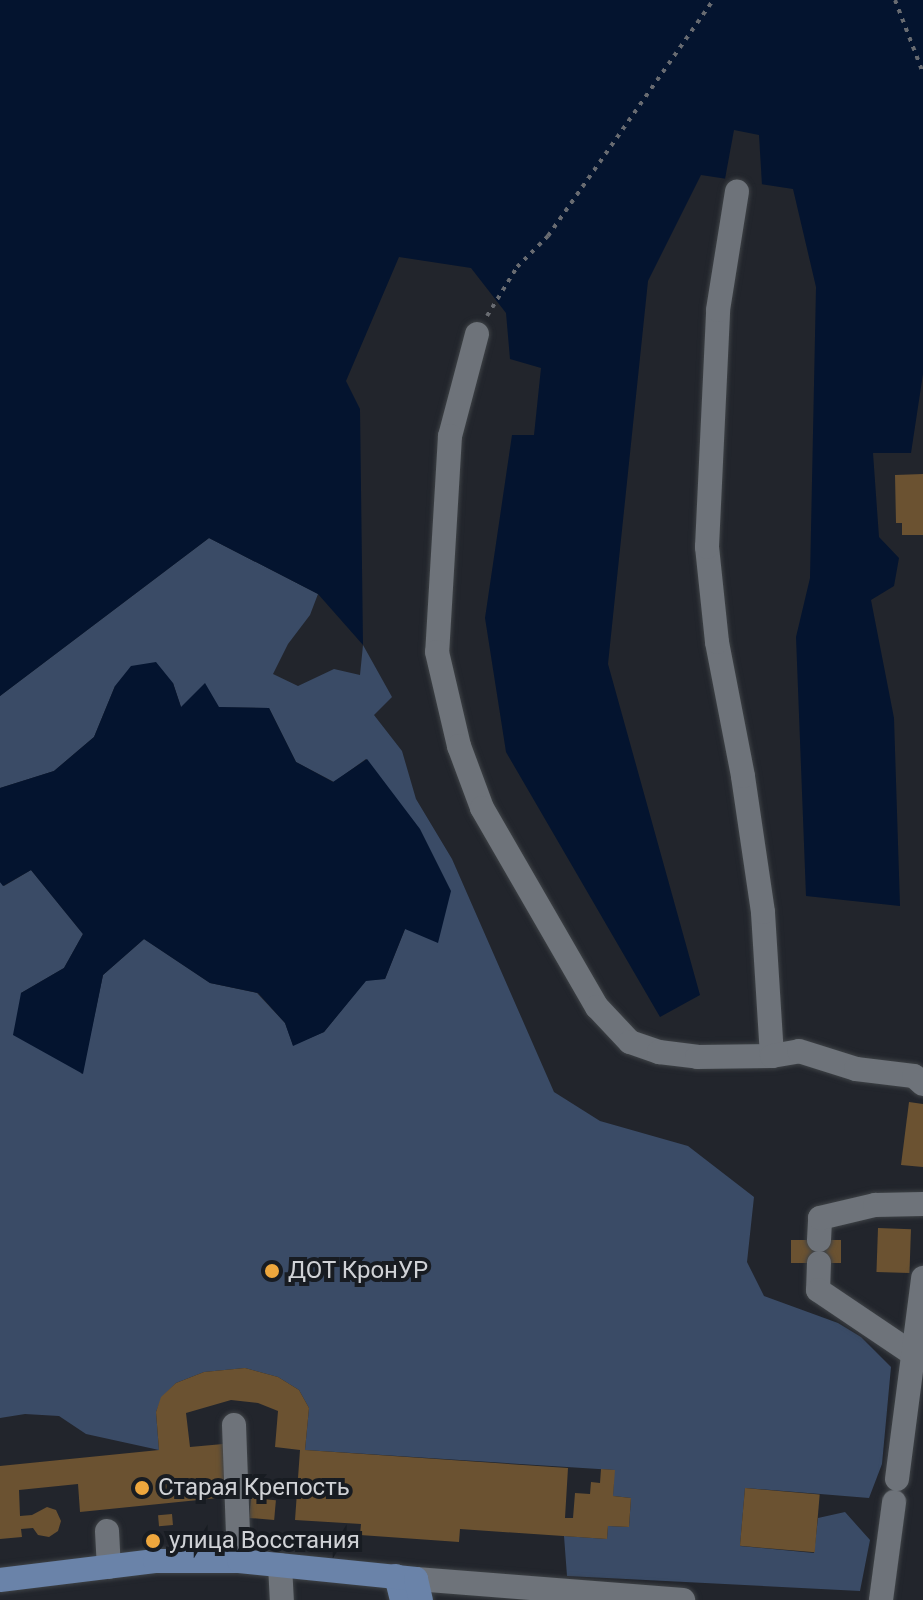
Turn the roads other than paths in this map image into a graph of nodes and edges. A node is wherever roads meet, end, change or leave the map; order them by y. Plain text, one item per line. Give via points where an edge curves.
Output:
1 (737, 192) dead end
2 (477, 334) road end
3 (772, 1056) junction
4 (923, 1084) edge
5 (923, 1204) edge
6 (923, 1278) edge
7 (913, 1354) junction
8 (234, 1425) dead end
9 (107, 1531) dead end
10 (239, 1561) junction
11 (280, 1565) junction
12 (109, 1567) junction
13 (0, 1580) edge
14 (409, 1589) edge
15 (282, 1600) edge
16 (683, 1600) edge
17 (881, 1600) edge

1 - 3 street via 718,310 707,547 717,642 763,912
2 - 3 street via 450,436 437,652 459,746 482,808 597,1007 630,1042 697,1057
3 - 4 street via 799,1051 856,1069 914,1076
5 - 7 street via 875,1205 820,1218 818,1290
6 - 7 street
7 - 17 street
8 - 10 street
9 - 12 street
10 - 11 main road
10 - 12 main road
11 - 14 main road
11 - 15 street
12 - 13 main road
14 - 16 street

